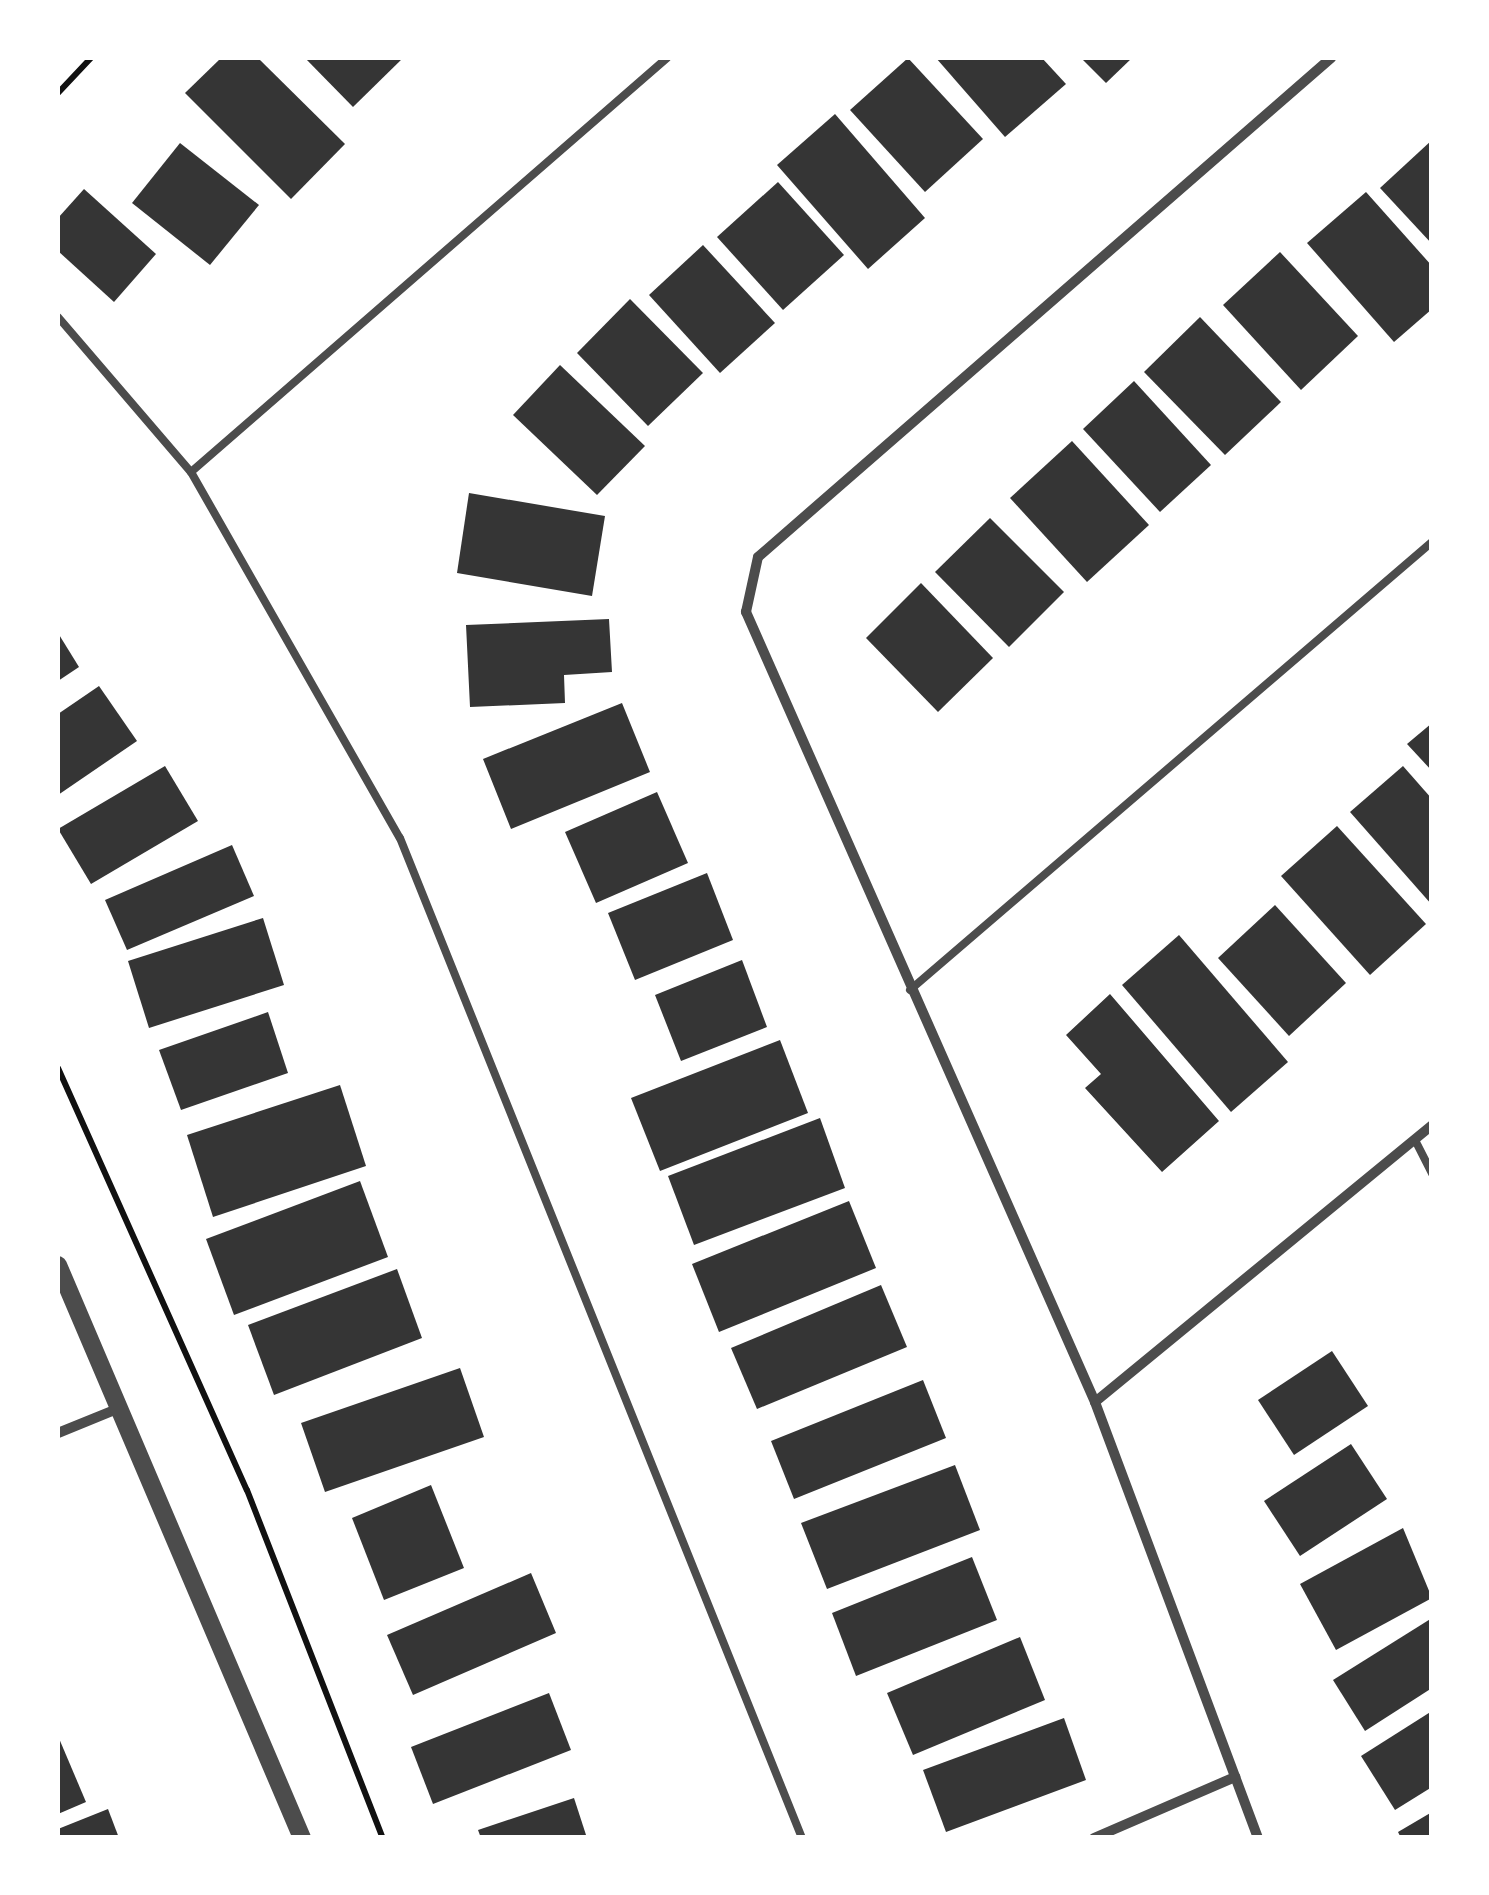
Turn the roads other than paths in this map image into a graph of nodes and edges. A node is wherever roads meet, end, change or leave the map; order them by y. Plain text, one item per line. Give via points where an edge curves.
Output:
1 (667, 58) edge
2 (1330, 58) edge
3 (58, 317) edge
4 (191, 472) junction
5 (1432, 542) edge
6 (910, 990) junction
7 (1432, 1125) edge
8 (1415, 1140) junction
9 (1432, 1174) edge
10 (58, 1264) edge
11 (1095, 1402) junction
12 (117, 1409) junction
13 (58, 1433) edge
14 (1235, 1777) junction
15 (302, 1838) edge
16 (802, 1838) edge
17 (1094, 1838) edge
18 (1258, 1838) edge

1 - 4 lane
2 - 6 street via 758,557 746,612
3 - 4 lane
4 - 16 lane via 400,838
5 - 6 lane
6 - 11 street
7 - 8 street
8 - 9 lane
8 - 11 street
10 - 12 street
11 - 14 street
12 - 13 street
12 - 15 street
14 - 17 street
14 - 18 street

